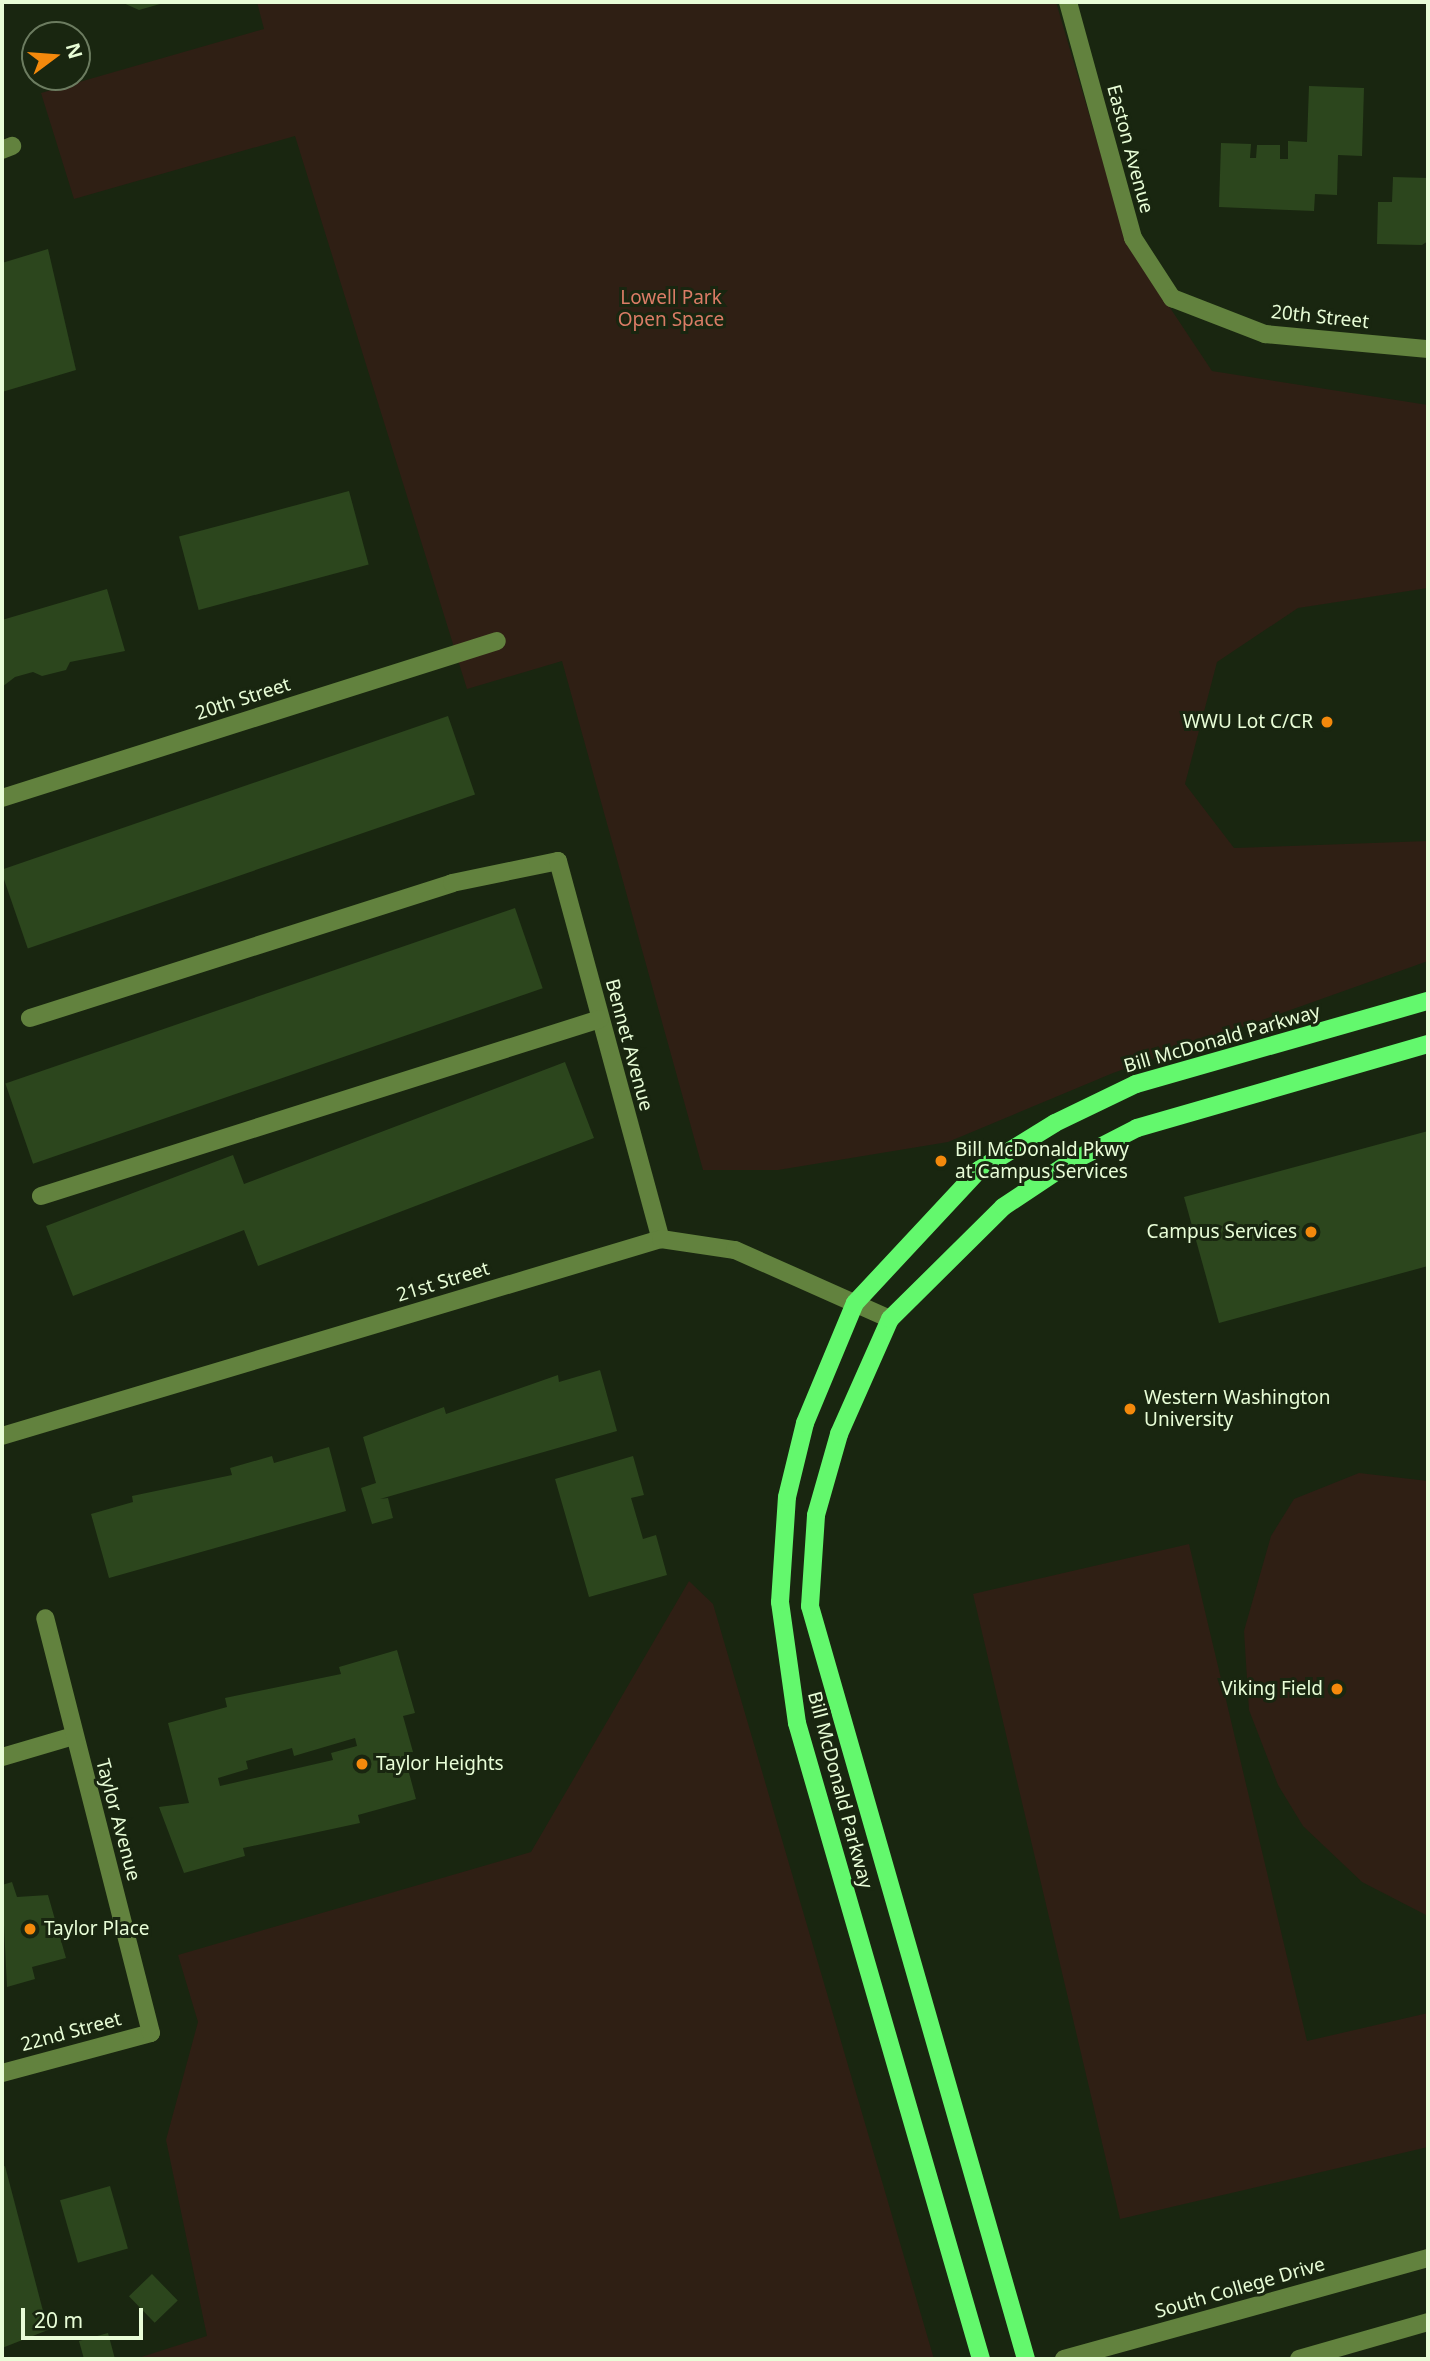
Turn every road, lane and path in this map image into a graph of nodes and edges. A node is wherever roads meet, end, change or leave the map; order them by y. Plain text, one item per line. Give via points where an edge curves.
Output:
1 (1068, 2) edge
2 (1172, 298) joint
3 (1428, 349) edge
4 (497, 641) dead end
5 (2, 798) edge
6 (1428, 1002) edge
7 (30, 1018) dead end
8 (600, 1019) junction
9 (1428, 1044) edge
10 (41, 1196) dead end
11 (661, 1239) junction
12 (855, 1303) junction
13 (890, 1319) junction
14 (2, 1435) edge
15 (45, 1618) dead end
16 (74, 1736) junction
17 (2, 1757) edge
18 (151, 2033) joint
19 (2, 2073) edge
20 (1428, 2258) edge
21 (1428, 2322) edge
22 (981, 2359) edge
23 (1026, 2359) edge
24 (1064, 2359) edge
25 (1299, 2359) edge

1 - 2 street, Easton Avenue via 1133,239
2 - 3 street, 20th Street via 1265,334
4 - 5 street, 20th Street
6 - 12 main road, Bill McDonald Parkway via 1136,1084 1055,1123 979,1170
7 - 8 street, Bennet Avenue via 453,883 558,861
8 - 10 street
8 - 11 street, Bennet Avenue
9 - 13 main road, Bill McDonald Parkway via 1126,1134 1003,1207
11 - 12 street, 21st Street via 735,1250
11 - 14 street, 21st Street
12 - 13 street, 21st Street
12 - 22 main road, Bill McDonald Parkway via 805,1423 787,1497 780,1602 785,1655 797,1723
13 - 23 main road, Bill McDonald Parkway via 839,1434 816,1514 810,1606
15 - 16 street, Taylor Avenue
16 - 17 street
16 - 18 street, Taylor Avenue
18 - 19 street, 22nd Street
20 - 24 street, South College Drive
21 - 25 street

